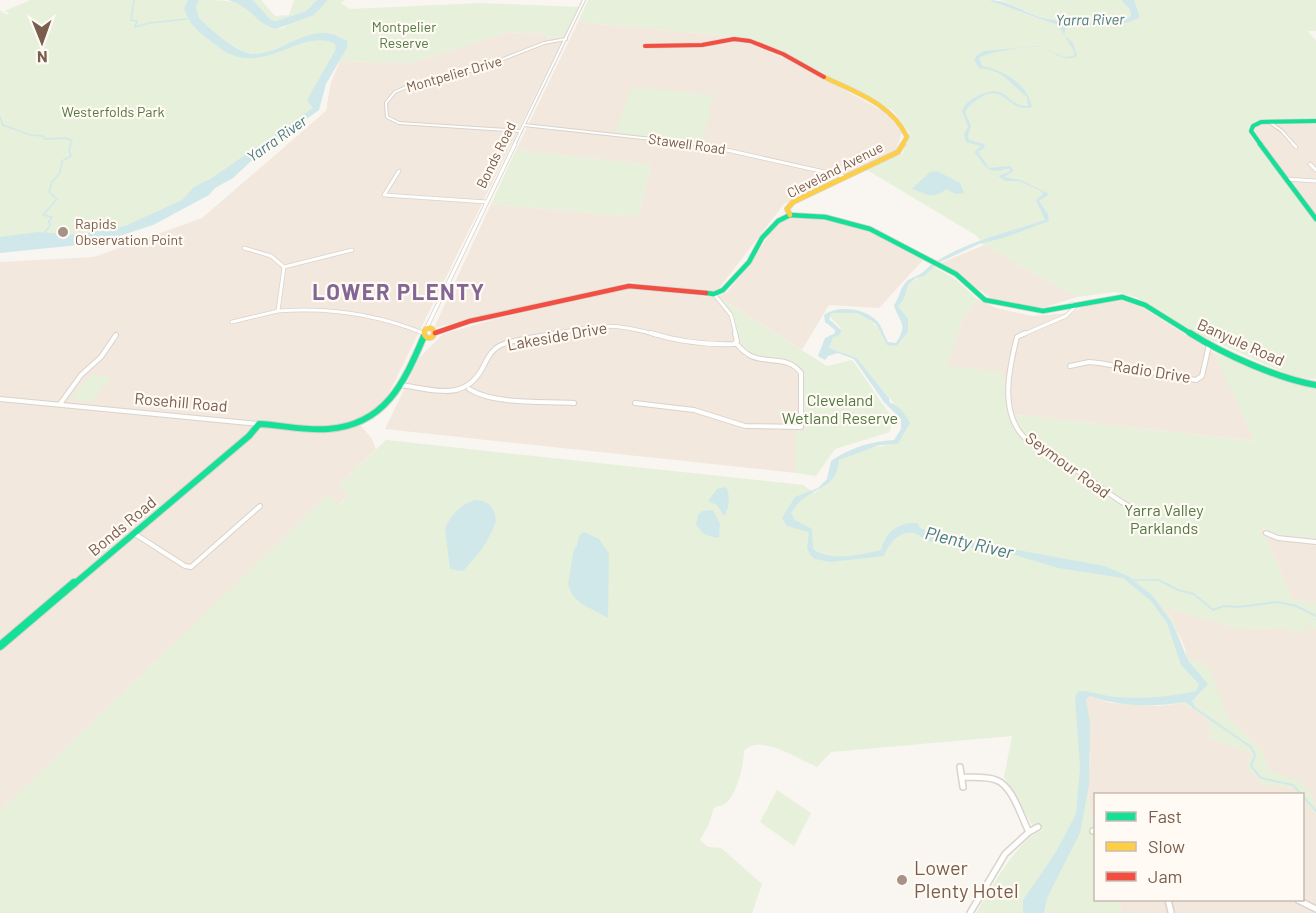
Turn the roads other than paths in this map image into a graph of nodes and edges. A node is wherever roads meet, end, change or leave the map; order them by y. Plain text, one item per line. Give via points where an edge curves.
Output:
1 (584, 0) edge
2 (566, 39) junction
3 (645, 46) dead end
4 (1268, 121) junction
5 (1316, 121) edge
6 (524, 125) junction
7 (521, 131) junction
8 (1296, 147) dead end
9 (1310, 164) dead end
10 (1316, 170) edge
11 (399, 171) dead end
12 (847, 177) junction
13 (1286, 179) junction
14 (1316, 181) edge
15 (487, 202) junction
16 (790, 215) junction
17 (1316, 219) edge
18 (244, 248) dead end
19 (352, 250) dead end
20 (284, 267) junction
21 (714, 294) junction
22 (1072, 304) junction
23 (278, 311) junction
24 (232, 322) dead end
25 (415, 329) joint
26 (428, 332) junction
27 (116, 335) dead end
28 (736, 343) junction
29 (1209, 345) junction
30 (1070, 366) dead end
31 (400, 385) junction
32 (1316, 385) edge
33 (469, 389) junction
34 (0, 399) edge
35 (574, 403) dead end
36 (635, 403) dead end
37 (60, 404) junction
38 (259, 424) junction
39 (359, 424) joint
40 (260, 506) dead end
41 (1134, 509) dead end
42 (1266, 533) dead end
43 (135, 534) junction
44 (1316, 542) edge
45 (0, 646) edge
46 (960, 767) dead end
47 (962, 777) junction
48 (963, 787) dead end
49 (1038, 827) dead end
50 (1029, 832) junction
51 (1300, 901) edge
52 (1316, 909) edge
53 (970, 913) edge

1 - 2 street, Bonds Road
2 - 6 street, Bonds Road
2 - 7 street, Montpelier Drive via 548,40 475,70 414,84 395,92 386,104 388,119 399,123
3 - 12 street, Cleveland Avenue via 748,40 889,111 907,134 900,150
4 - 5 street
4 - 8 street
4 - 13 street via 1253,126 1251,131
6 - 7 street, Bonds Road
6 - 12 street, Stawell Road via 698,143
7 - 15 street, Bonds Road
9 - 10 street
11 - 15 street via 384,195
12 - 16 street, Cleveland Avenue via 793,202 787,209
13 - 14 street
13 - 17 street
15 - 26 street, Bonds Road
16 - 21 street, Cleveland Avenue via 778,221 762,238 749,262 723,290
16 - 22 street, Banyule Road via 857,224 943,267 966,281 978,295 998,304 1043,311
18 - 20 street via 269,255
19 - 20 street
20 - 23 street
21 - 26 street via 629,286
21 - 28 street via 733,320
22 - 29 street, Banyule Road via 1113,297 1139,302
22 - 41 street, Seymour Road via 1074,308 1066,316 1017,337 1009,394 1014,423 1041,448
23 - 24 street
23 - 25 street via 340,309
25 - 26 street
26 - 31 street, Bonds Road
27 - 37 street
28 - 33 street, Lakeside Drive via 696,344 630,327 597,326 501,345 490,352
28 - 36 street via 750,356 782,360 799,369 801,427 745,426 694,410
29 - 30 street, Radio Drive via 1202,376 1196,380 1100,363
29 - 32 street, Banyule Road via 1298,382
31 - 33 street
31 - 39 street, Bonds Road via 385,408
33 - 35 street via 490,397
34 - 37 street, Rosehill Road
37 - 38 street, Rosehill Road
38 - 39 street, Rosehill Road via 330,429
38 - 43 street, Bonds Road
40 - 43 street via 191,567
42 - 44 street
43 - 45 street, Bonds Road
46 - 47 street
47 - 48 street
47 - 50 street via 1003,784
49 - 50 street
50 - 53 street via 1005,854
51 - 52 street

